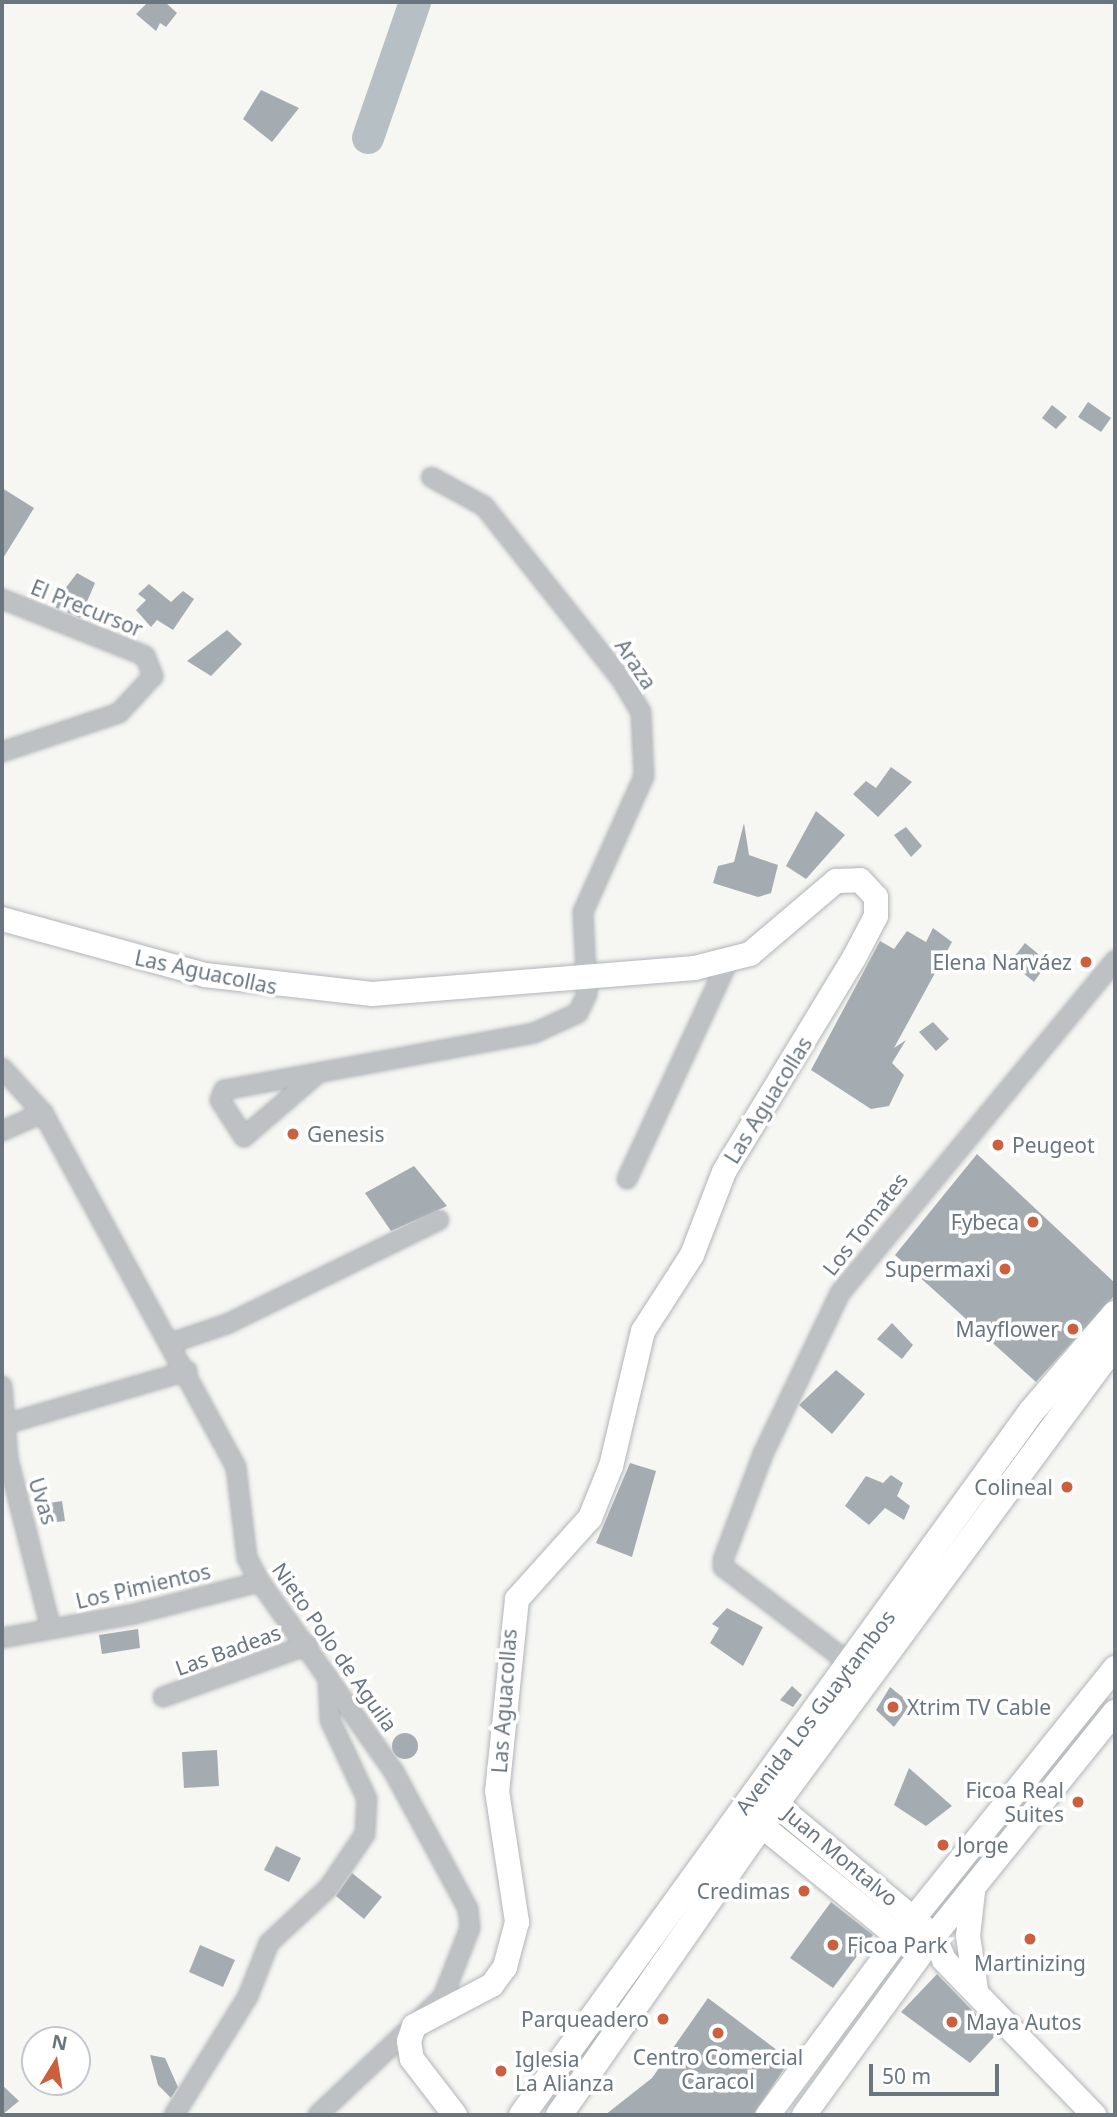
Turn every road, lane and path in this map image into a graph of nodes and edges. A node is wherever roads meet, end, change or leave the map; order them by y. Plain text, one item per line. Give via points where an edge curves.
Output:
1 (431, 477) dead end
2 (2, 599) edge
3 (2, 752) edge
4 (2, 919) edge
5 (1115, 960) edge
6 (728, 961) junction
7 (583, 975) junction
8 (2, 1068) edge
9 (316, 1075) junction
10 (43, 1113) junction
11 (2, 1131) edge
12 (627, 1179) dead end
13 (439, 1220) dead end
14 (1115, 1314) edge
15 (172, 1343) junction
16 (1115, 1345) edge
17 (1082, 1365) junction
18 (187, 1371) junction
19 (2, 1386) edge
20 (3, 1425) edge
21 (260, 1581) junction
22 (44, 1630) junction
23 (2, 1638) edge
24 (308, 1645) junction
25 (1115, 1668) edge
26 (861, 1672) junction
27 (328, 1677) junction
28 (163, 1697) dead end
29 (1115, 1712) edge
30 (767, 1795) junction
31 (752, 1817) junction
32 (973, 1892) junction
33 (907, 1928) junction
34 (933, 1950) junction
35 (976, 1990) junction
36 (414, 2026) junction
37 (174, 2115) edge
38 (318, 2115) edge
39 (455, 2115) edge
40 (522, 2115) edge
41 (559, 2115) edge
42 (768, 2115) edge
43 (804, 2115) edge
44 (1094, 2115) edge

1 - 7 street, Araza via 466,493 498,521 641,712 644,776 583,912
2 - 3 street, El Precursor via 145,656 152,664 153,676 119,713
4 - 7 street, Las Aguacollas via 164,965 288,989 456,992
5 - 26 street, Los Tomates via 839,1293 778,1421 723,1560 723,1567
6 - 7 street, Las Aguacollas via 667,973
6 - 12 street
6 - 36 street, Las Aguacollas via 766,945 836,881 860,880 876,897 876,916 854,958 724,1172 692,1255 643,1331 611,1466 590,1518 517,1599 497,1791 517,1922 505,1967 492,1985
7 - 9 street, Araza via 587,994 578,1013 534,1033
8 - 10 street, Nieto Polo de Aguila
9 - 9 street, Araza via 244,1137 220,1100 224,1090
10 - 11 street
10 - 15 street, Nieto Polo de Aguila
13 - 15 street via 227,1324
14 - 17 main road, Avenida Los Guaytambos
15 - 18 street, Nieto Polo de Aguila
16 - 17 main road, Avenida Los Guaytambos
17 - 26 main road, Avenida Los Guaytambos
18 - 20 street
18 - 21 street, Nieto Polo de Aguila via 236,1467 247,1558
19 - 20 street, Uvas
20 - 22 street, Uvas
21 - 22 street, Los Pimientos
21 - 24 street, Nieto Polo de Aguila
22 - 23 street, Los Pimientos
24 - 27 street, Nieto Polo de Aguila
24 - 28 street, Las Badeas
25 - 33 street
26 - 30 main road, Avenida Los Guaytambos
27 - 36 street, Nieto Polo de Aguila via 394,1772 468,1909 470,1928 443,1997
27 - 37 street via 330,1720 367,1799 365,1834 329,1887 269,1943 248,1996
29 - 32 street
30 - 31 main road, Avenida Los Guaytambos
30 - 33 street, Juan Montalvo
31 - 33 street, Juan Montalvo
31 - 40 main road, Avenida Los Guaytambos
31 - 41 main road, Avenida Los Guaytambos
32 - 34 street
32 - 35 street via 968,1936
33 - 34 street, Juan Montalvo
33 - 42 street
34 - 35 street, Juan Montalvo
34 - 43 street
35 - 44 street, Juan Montalvo
36 - 38 street, Nieto Polo de Aguila
36 - 39 street via 412,2059

